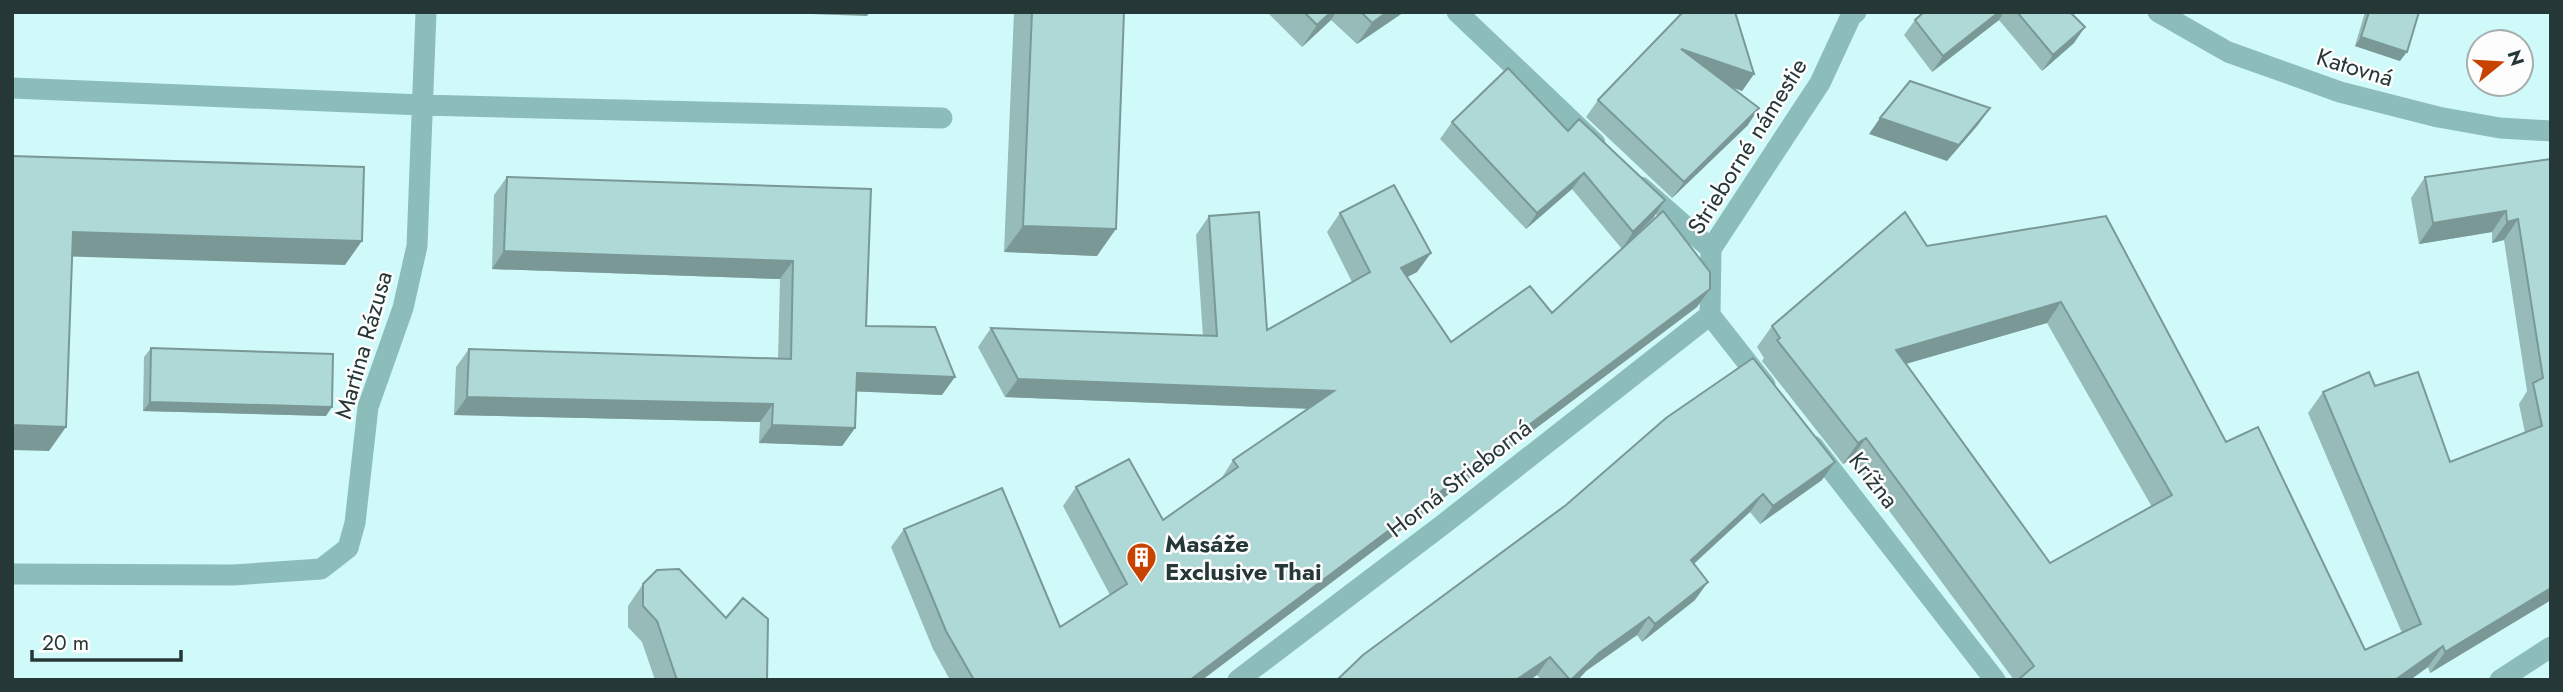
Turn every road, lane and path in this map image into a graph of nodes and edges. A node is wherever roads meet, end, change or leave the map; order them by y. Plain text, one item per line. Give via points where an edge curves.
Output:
1 (426, 12) edge
2 (1457, 12) edge
3 (1856, 12) edge
4 (2158, 12) edge
5 (12, 88) edge
6 (422, 105) junction
7 (942, 118) dead end
8 (2551, 131) edge
9 (1711, 249) junction
10 (1710, 315) junction
11 (1778, 401) edge
12 (1804, 434) edge
13 (12, 574) edge
14 (2551, 647) edge
15 (1238, 680) edge
16 (1995, 680) edge
17 (2500, 680) edge

1 - 6 street, Martina Rázusa
2 - 9 street
3 - 9 street, Strieborné námestie via 1820,83
4 - 8 street, Katovná via 2228,52 2340,92 2438,117
5 - 6 street
6 - 7 street
6 - 13 street, Martina Rázusa via 417,246 403,308 368,407 348,548 321,569 233,575
9 - 10 street, Strieborné námestie
10 - 11 street
10 - 15 street, Horná Strieborná
12 - 16 street, Krížna
14 - 17 street

